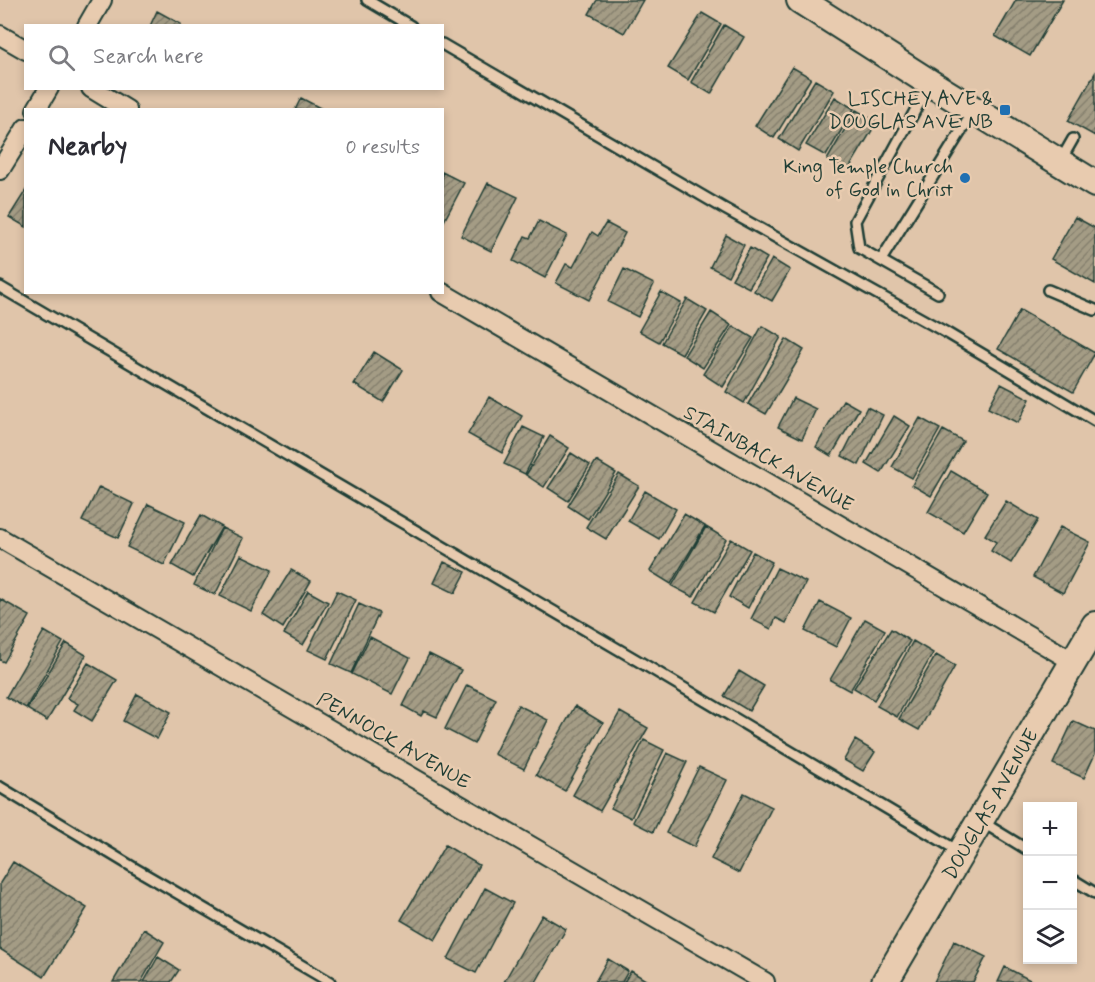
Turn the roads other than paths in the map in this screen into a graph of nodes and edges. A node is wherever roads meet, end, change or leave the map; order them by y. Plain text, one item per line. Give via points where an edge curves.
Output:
1 (102, 0) edge
2 (367, 0) edge
3 (800, 0) edge
4 (88, 24) edge
5 (408, 24) edge
6 (0, 35) edge
7 (444, 45) edge
8 (24, 49) edge
9 (930, 83) junction
10 (48, 90) edge
11 (94, 90) edge
12 (37, 108) edge
13 (124, 108) edge
14 (974, 110) junction
15 (24, 131) edge
16 (1073, 138) dead end
17 (1060, 162) junction
18 (0, 170) edge
19 (1095, 184) edge
20 (881, 260) junction
21 (0, 288) edge
22 (1048, 290) dead end
23 (939, 293) dead end
24 (444, 294) edge
25 (1095, 310) edge
26 (1095, 421) edge
27 (0, 538) edge
28 (1087, 646) edge
29 (0, 788) edge
30 (980, 820) junction
31 (1023, 847) edge
32 (961, 853) junction
33 (1077, 882) edge
34 (1095, 893) edge
35 (330, 982) edge
36 (765, 982) edge
37 (885, 982) edge

1 - 4 street
2 - 5 lane
3 - 9 main road
6 - 8 street
7 - 26 lane
9 - 14 main road
9 - 20 lane via 855,220 859,248
10 - 12 street
11 - 13 street
14 - 17 main road
14 - 20 lane
15 - 18 street
16 - 17 lane
17 - 19 main road
20 - 23 lane
21 - 32 lane
22 - 25 lane
24 - 28 street, STAINBACK AVENUE
27 - 36 street, PENNOCK AVENUE
28 - 30 main road, DOUGLAS AVENUE
29 - 35 lane
30 - 31 lane
30 - 32 main road, DOUGLAS AVENUE
32 - 37 main road, DOUGLAS AVENUE
33 - 34 lane

